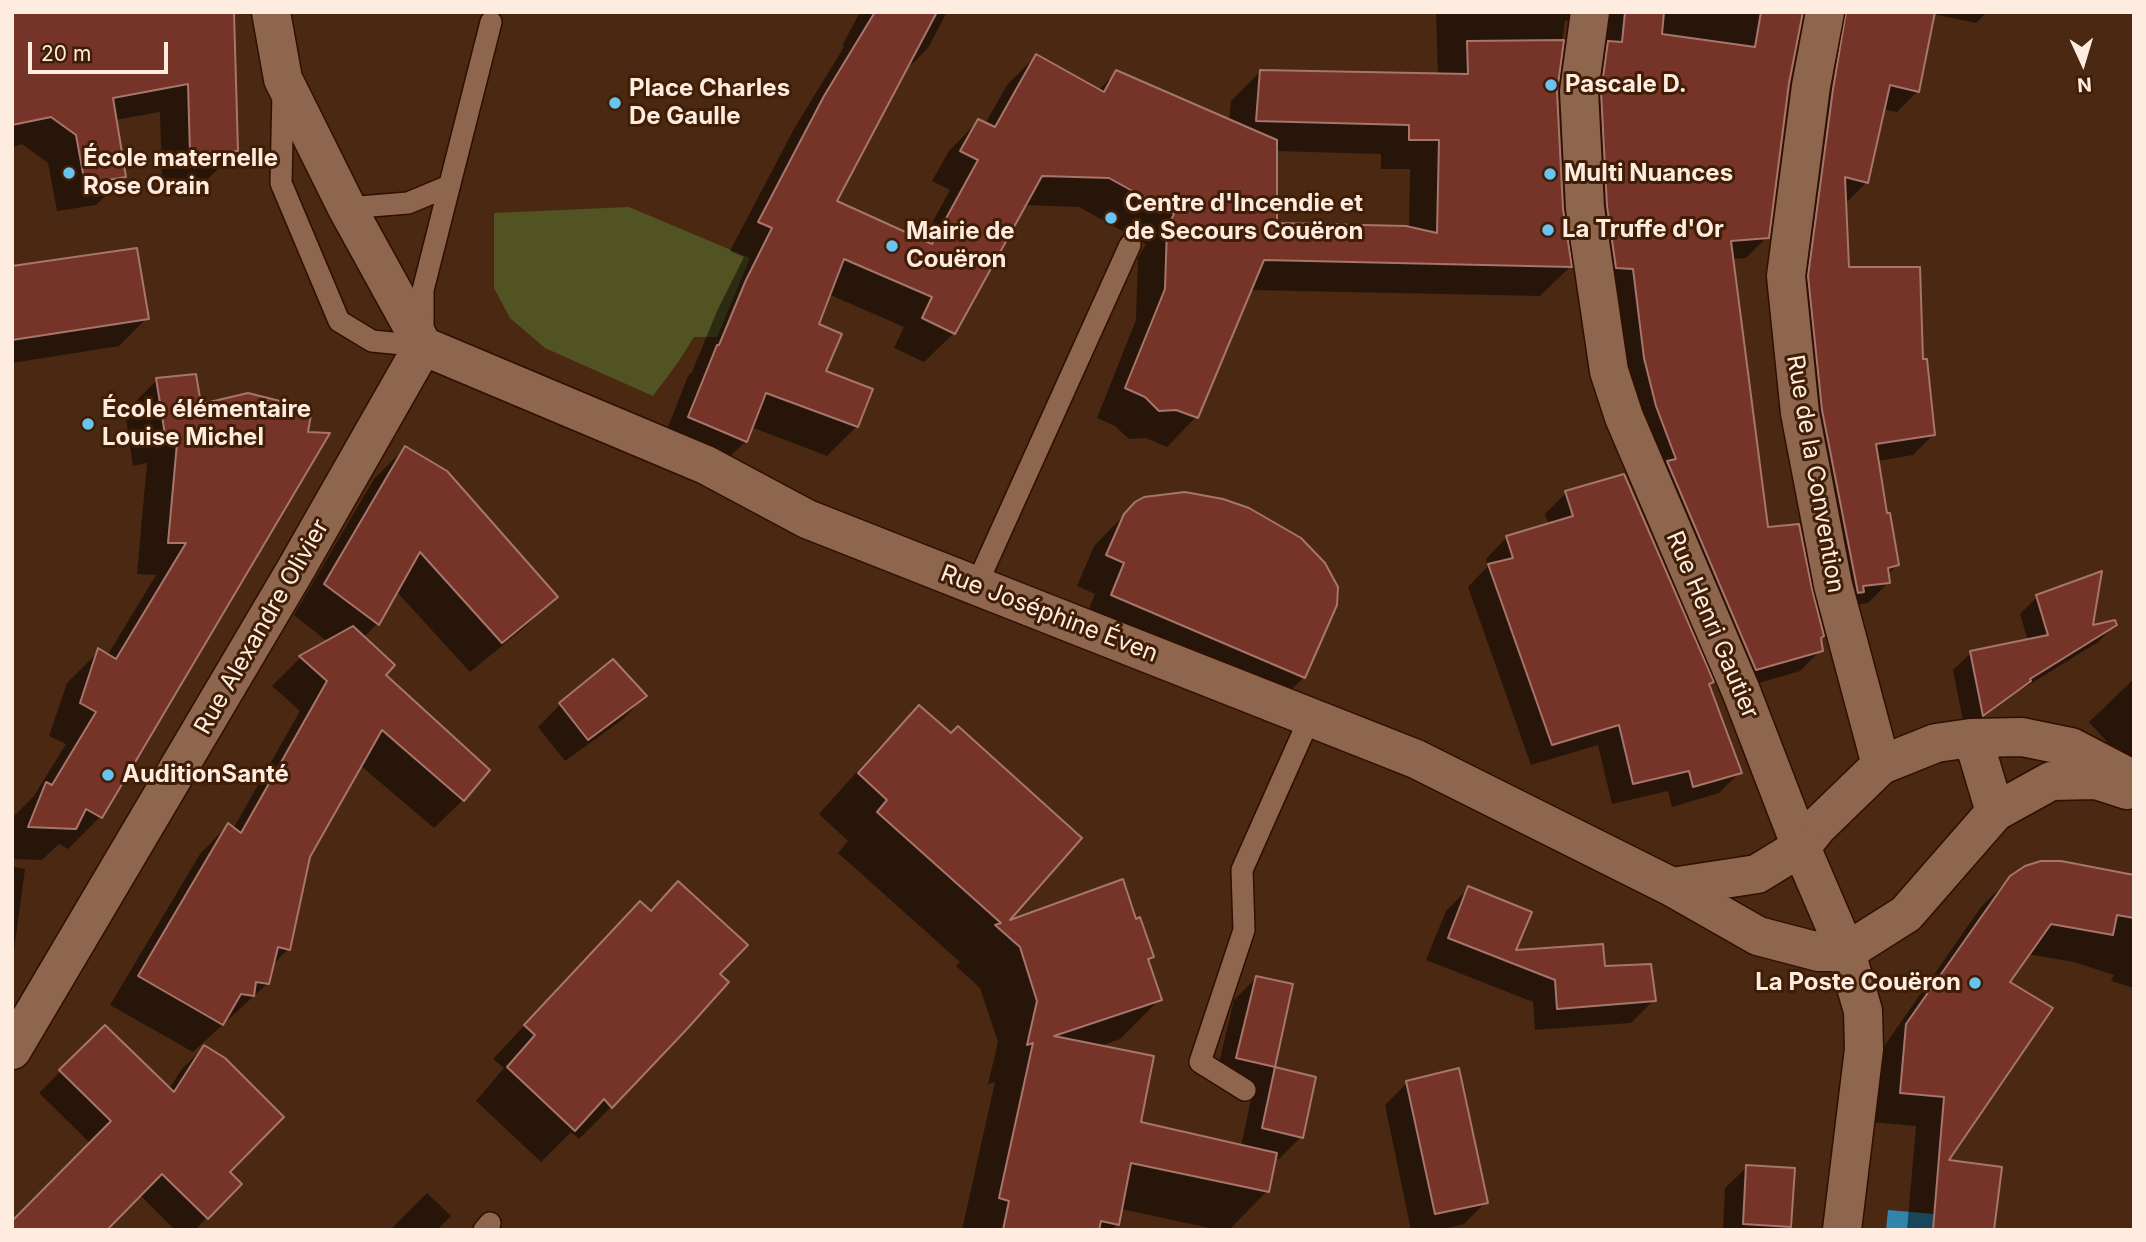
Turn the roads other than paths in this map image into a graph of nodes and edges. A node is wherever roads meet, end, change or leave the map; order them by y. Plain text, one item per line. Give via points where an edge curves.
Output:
1 (271, 12) edge
2 (1590, 12) edge
3 (1825, 12) edge
4 (491, 22) dead end
5 (284, 79) junction
6 (449, 187) junction
7 (347, 208) junction
8 (1130, 245) dead end
9 (423, 346) junction
10 (976, 586) junction
11 (1311, 715) junction
12 (1971, 738) junction
13 (1881, 765) junction
14 (2134, 780) edge
15 (2134, 792) edge
16 (1995, 812) junction
17 (1801, 847) junction
18 (1672, 887) junction
19 (1846, 952) junction
20 (12, 1050) edge
21 (1245, 1090) dead end
22 (1842, 1230) edge

1 - 5 street
2 - 17 street, Rue Henri Gautier via 1579,91 1585,208 1609,371
3 - 13 street, Rue de la Convention via 1786,276 1800,413 1833,585
4 - 6 lane
5 - 7 street
5 - 9 lane via 281,183 339,321 372,341
6 - 7 lane via 408,202
6 - 9 lane via 423,290
7 - 9 street
8 - 10 lane
9 - 10 street, Rue Joséphine Éven via 706,465 807,519
9 - 20 street, Rue Alexandre Olivier
10 - 11 street, Rue Joséphine Éven
11 - 18 street, Rue Joséphine Éven via 1416,759
11 - 21 lane via 1242,870 1244,930 1200,1062
12 - 13 street via 1936,743
12 - 14 street via 2022,737 2071,747
12 - 16 street
13 - 17 street
15 - 16 street via 2096,779 2051,781
16 - 19 street via 1906,914
17 - 18 street via 1756,874
17 - 19 street, Rue Henri Gautier
18 - 19 street, Rue Joséphine Éven via 1758,936 1819,952
19 - 22 street, Rue Henri Gautier via 1863,1011 1864,1049

